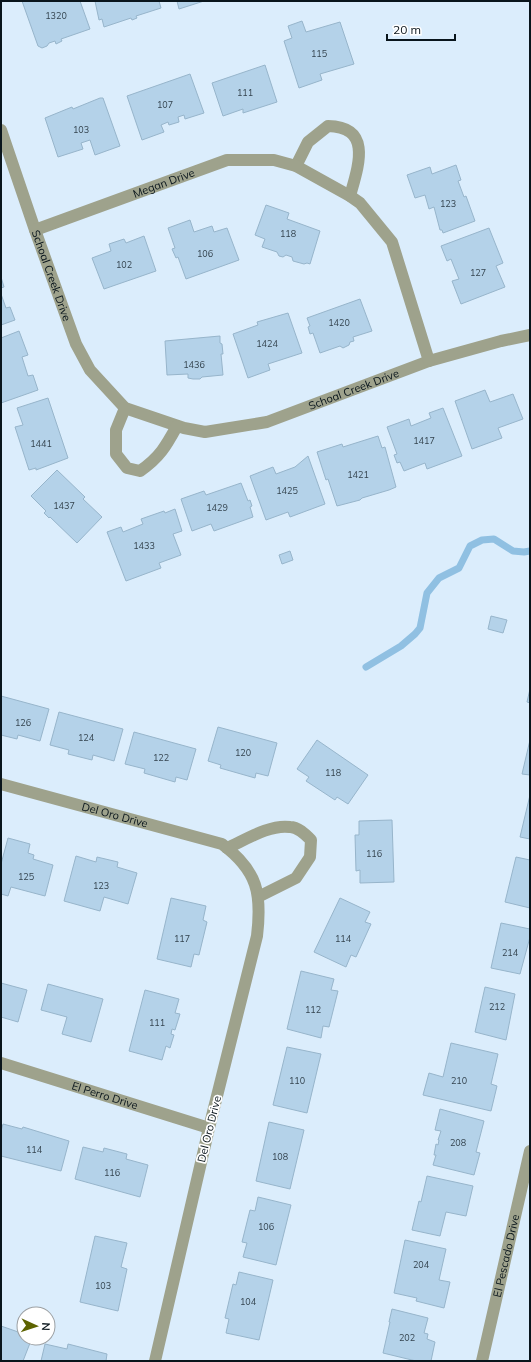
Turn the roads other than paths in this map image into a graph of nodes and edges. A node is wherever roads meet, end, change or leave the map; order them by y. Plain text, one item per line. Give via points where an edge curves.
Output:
1 (1, 130) edge
2 (296, 166) junction
3 (350, 196) junction
4 (35, 230) junction
5 (530, 335) edge
6 (429, 362) junction
7 (125, 408) junction
8 (177, 426) junction
9 (1, 784) edge
10 (227, 848) junction
11 (258, 898) junction
12 (1, 1063) edge
13 (209, 1128) junction
14 (530, 1151) edge
15 (155, 1361) edge
16 (482, 1361) edge

1 - 4 street, Schoal Creek Drive
2 - 3 street, Megan Drive
2 - 3 street via 308,142 328,126 340,126 354,135 360,149
2 - 4 street, Megan Drive via 274,160 227,160
3 - 6 street, Megan Drive via 360,202 392,242
4 - 7 street, Schoal Creek Drive via 76,344 90,370
5 - 6 street, Schoal Creek Drive
6 - 8 street, Schoal Creek Drive via 267,422 204,432
7 - 8 street, Schoal Creek Drive
7 - 8 street via 116,430 116,454 127,468 140,470 153,462 163,451
9 - 10 street, Del Oro Drive via 207,839
10 - 11 street, Del Oro Drive via 250,871
10 - 11 street via 271,828 290,826 311,840 310,857 296,878
11 - 13 street, Del Oro Drive via 257,936
12 - 13 street, El Perro Drive
13 - 15 street, Del Oro Drive
14 - 16 street, El Pescado Drive

